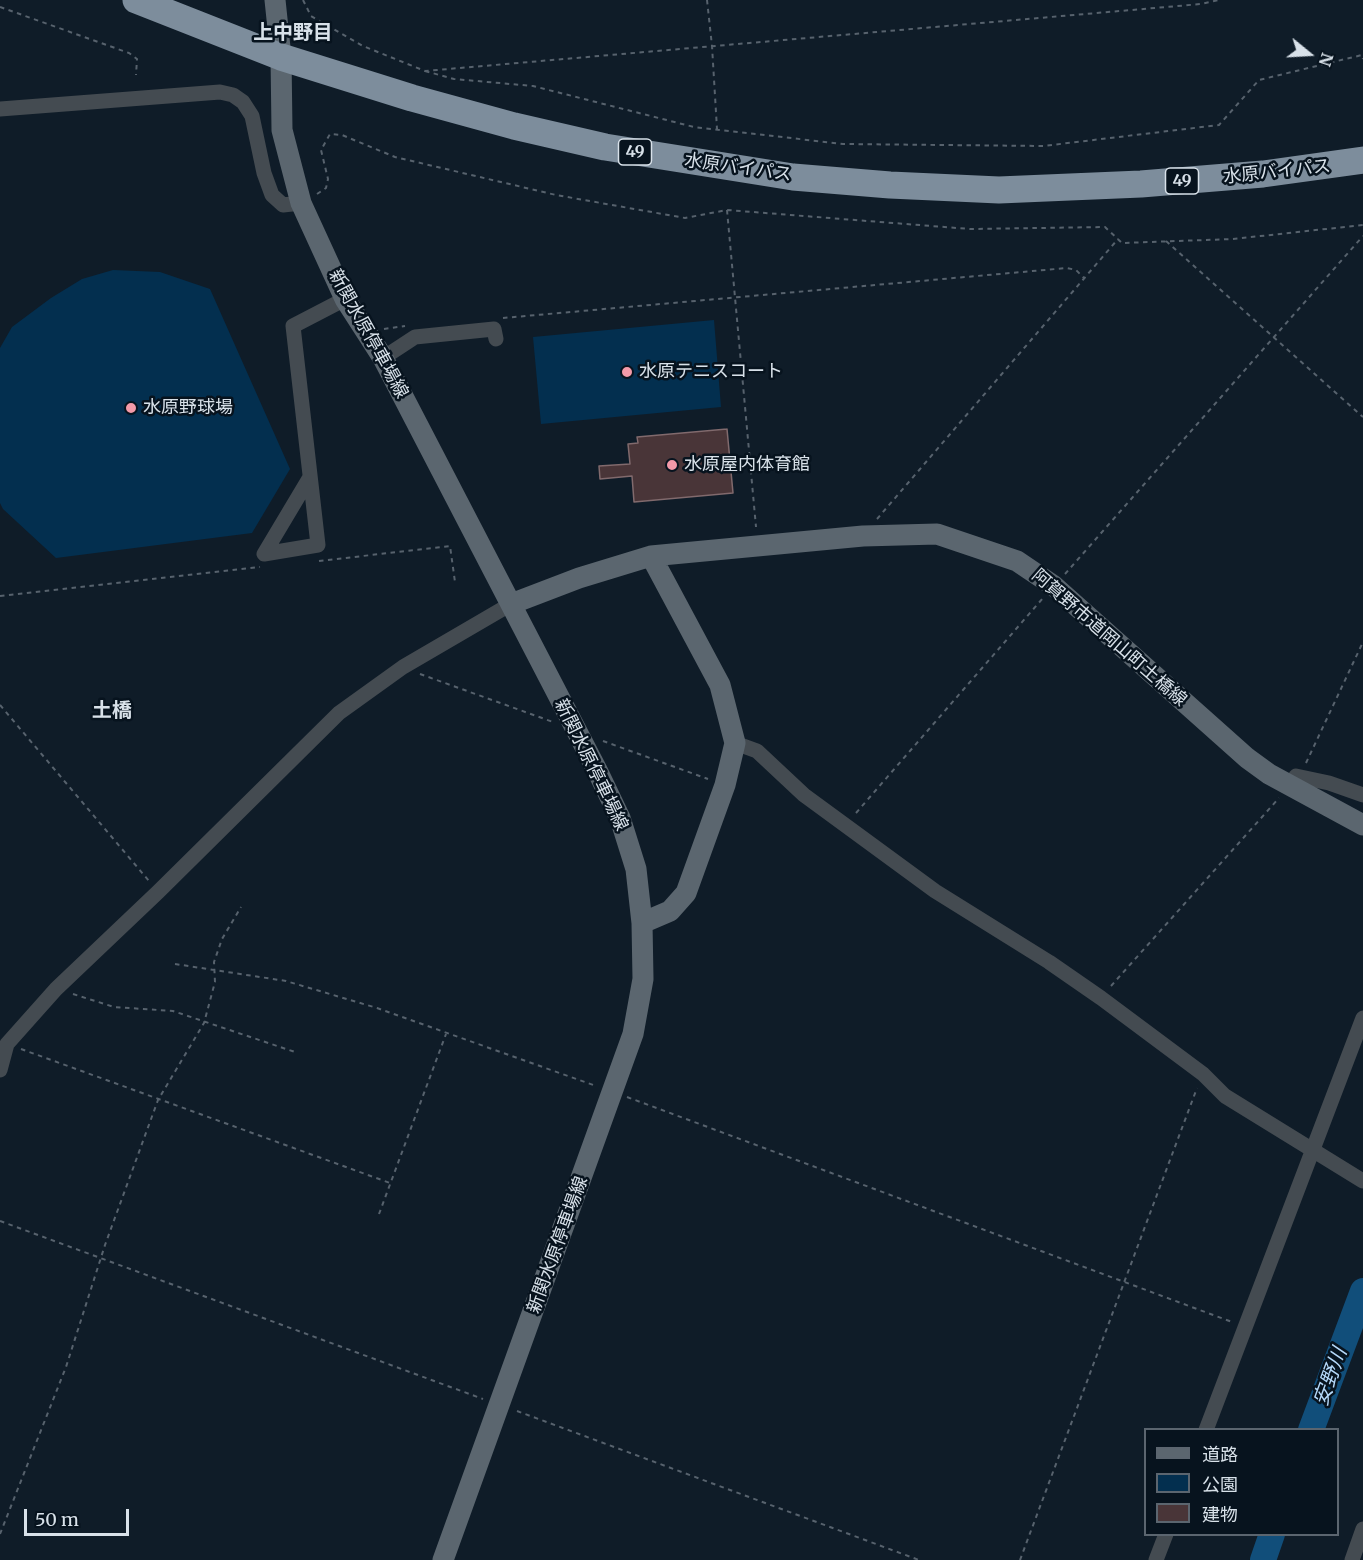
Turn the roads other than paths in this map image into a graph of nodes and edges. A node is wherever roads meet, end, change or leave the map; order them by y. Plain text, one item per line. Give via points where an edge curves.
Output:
1 (136, 0) edge
2 (275, 0) edge
3 (281, 57) junction
4 (0, 109) edge
5 (1363, 160) edge
6 (301, 202) junction
7 (345, 299) junction
8 (496, 339) dead end
9 (383, 358) junction
10 (310, 477) junction
11 (651, 556) junction
12 (511, 604) junction
13 (735, 743) junction
14 (1293, 781) junction
15 (1363, 795) edge
16 (1363, 825) edge
17 (642, 923) junction
18 (1363, 1018) edge
19 (0, 1070) edge
20 (1315, 1152) junction
21 (1363, 1181) edge
22 (1207, 1428) edge
23 (1363, 1529) edge
24 (1165, 1536) edge
25 (442, 1560) edge
26 (1156, 1560) edge
27 (1352, 1560) edge

1 - 3 highway, 水原バイパス / 49
2 - 3 main road, 新関水原停車場線
3 - 5 highway, 水原バイパス / 49 via 514,126 617,149 793,177 999,190 1141,184
3 - 6 main road, 新関水原停車場線 via 282,130
4 - 6 street via 220,92 233,95 252,116 272,195 282,205
6 - 7 main road, 新関水原停車場線
7 - 9 main road, 新関水原停車場線
7 - 10 street via 293,326
8 - 9 street via 494,329 415,337
9 - 12 main road, 新関水原停車場線
10 - 10 street via 318,544 264,554 275,535
11 - 12 main road, 阿賀野市道岡山町土橋線
11 - 13 main road via 720,685
11 - 14 main road, 阿賀野市道岡山町土橋線 via 863,536 937,534 1017,561 1054,586 1247,758
12 - 17 main road, 新関水原停車場線 via 620,819 636,869
12 - 19 street via 403,667 339,713 56,989 7,1044
13 - 17 main road via 686,893 670,911
13 - 20 street via 756,751 804,795 935,891 1101,998 1203,1074 1225,1096
14 - 15 street via 1329,783
14 - 16 main road, 阿賀野市道岡山町土橋線
17 - 25 main road, 新関水原停車場線 via 643,979 633,1034
18 - 20 street
20 - 21 street
20 - 22 street
23 - 27 street
24 - 26 street

